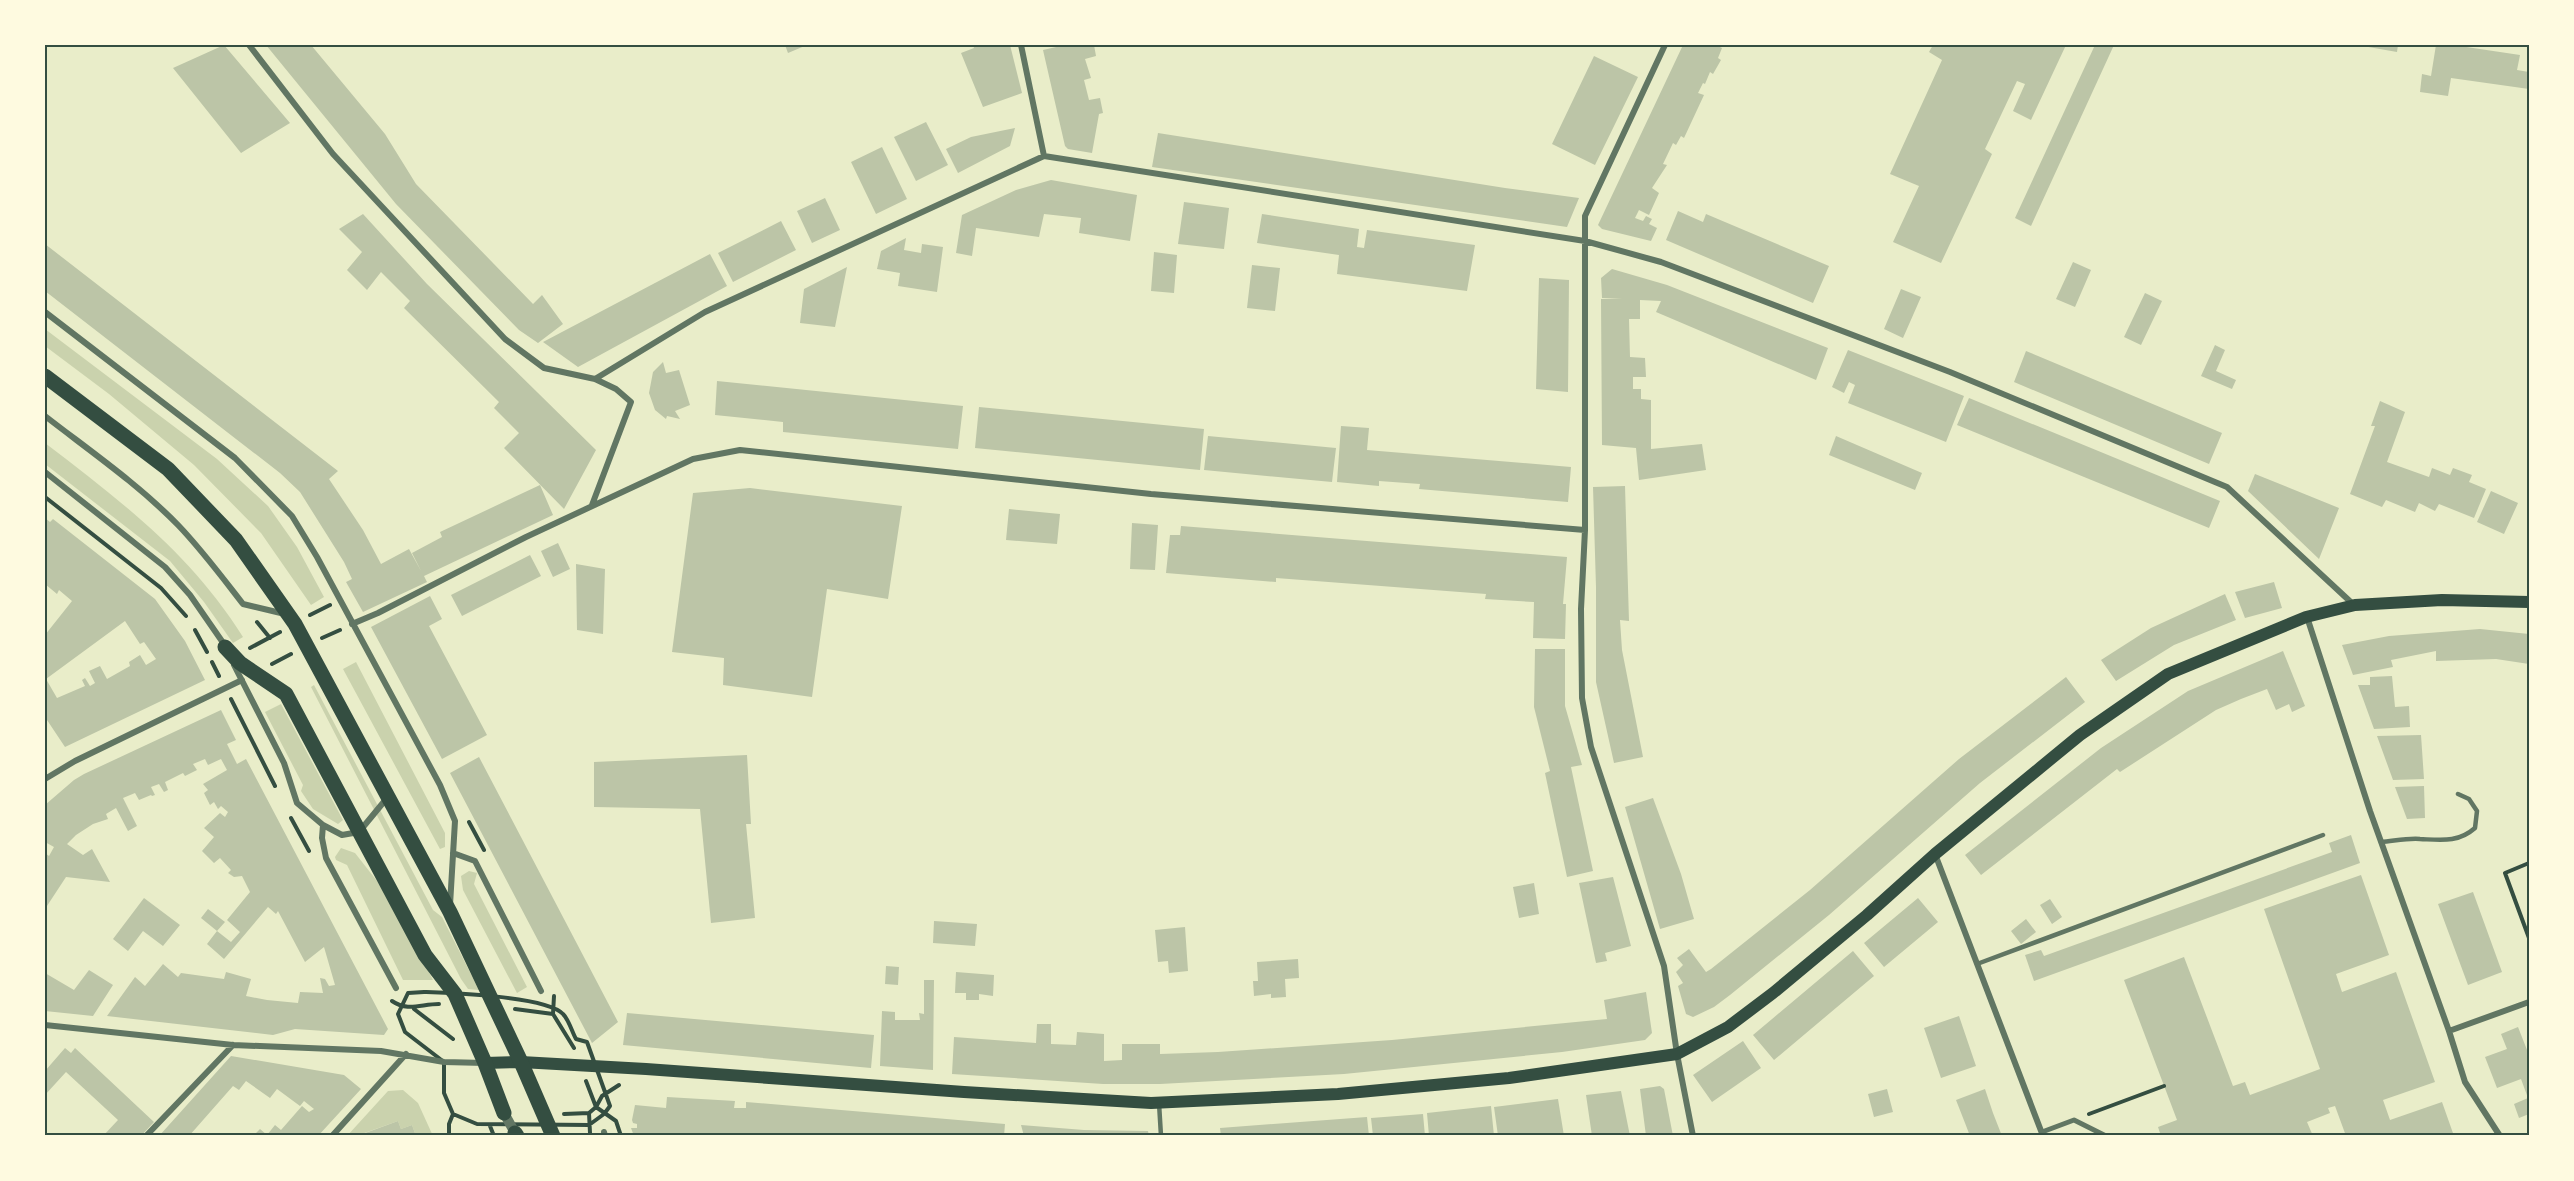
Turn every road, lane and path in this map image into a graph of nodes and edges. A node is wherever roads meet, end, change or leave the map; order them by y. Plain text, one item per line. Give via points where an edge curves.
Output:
1 (249, 45) edge
2 (1021, 45) edge
3 (1665, 45) edge
4 (1044, 156) junction
5 (1585, 241) junction
6 (45, 312) edge
7 (45, 376) edge
8 (595, 379) junction
9 (45, 416) edge
10 (45, 472) edge
11 (45, 496) edge
12 (592, 505) junction
13 (1585, 530) junction
14 (2529, 602) edge
15 (2355, 605) junction
16 (288, 615) junction
17 (2306, 617) junction
18 (352, 624) junction
19 (225, 647) junction
20 (242, 680) junction
21 (226, 688) junction
22 (45, 779) edge
23 (276, 788) dead end
24 (2458, 794) dead end
25 (389, 795) junction
26 (323, 825) junction
27 (358, 832) junction
28 (2322, 835) dead end
29 (2381, 842) junction
30 (453, 853) junction
31 (1935, 854) junction
32 (2529, 863) edge
33 (450, 912) junction
34 (2529, 938) edge
35 (1977, 964) junction
36 (396, 988) dead end
37 (540, 991) dead end
38 (2529, 1002) edge
39 (45, 1025) edge
40 (2449, 1031) junction
41 (233, 1045) junction
42 (406, 1054) junction
43 (1677, 1054) junction
44 (521, 1062) junction
45 (485, 1063) junction
46 (2164, 1086) dead end
47 (1159, 1102) junction
48 (596, 1107) dead end
49 (504, 1113) joint
50 (453, 1114) dead end
51 (2074, 1119) junction
52 (516, 1134) edge
53 (2042, 1134) edge
54 (146, 1136) edge
55 (332, 1136) edge
56 (449, 1136) edge
57 (553, 1136) edge
58 (591, 1136) edge
59 (1161, 1136) edge
60 (1693, 1136) edge
61 (2106, 1136) edge
62 (2500, 1136) edge

1 - 8 street via 333,154 505,339 544,368
2 - 4 street
3 - 5 street via 1585,216
4 - 5 street
4 - 8 street via 705,312
5 - 13 street
5 - 15 street via 1661,262 1950,372 2227,487
6 - 18 street via 235,458 276,498 298,526
7 - 16 main road via 168,469 236,540
8 - 12 street via 631,402
9 - 16 street via 178,525 243,604
10 - 19 street via 165,567 190,595
11 - 21 path via 161,588 192,624
12 - 13 street via 693,459 740,450 1151,494
12 - 18 street
13 - 43 street via 1582,698 1591,747 1664,966
14 - 15 main road via 2442,600
15 - 17 main road
16 - 25 main road
17 - 29 street
17 - 31 main road via 2168,674 2080,735
18 - 30 street via 440,785 455,821
19 - 20 street
19 - 27 main road via 246,669 286,694
20 - 21 street
20 - 26 street via 284,763 297,802
21 - 22 street via 75,760
21 - 23 path
24 - 29 lane via 2469,799 2477,811 2475,828 2469,834 2437,841
25 - 27 street
25 - 33 main road
26 - 27 street via 342,835
26 - 36 street via 326,858
27 - 45 main road via 425,955 455,994
28 - 35 lane
29 - 40 street
30 - 33 street
30 - 37 street via 475,861
31 - 35 street
31 - 43 main road via 1728,1028
32 - 34 path via 2505,873
33 - 44 main road
35 - 53 street
38 - 40 street
39 - 41 street
40 - 62 street via 2465,1082
41 - 42 street
41 - 54 street
42 - 45 street via 444,1062
42 - 55 street
43 - 47 main road via 1509,1078 1349,1093
43 - 60 street
44 - 45 main road
44 - 47 main road
44 - 57 main road
45 - 49 main road
46 - 51 path
47 - 59 lane
48 - 58 path via 589,1113
49 - 52 street
50 - 56 path
51 - 53 street
51 - 61 street

